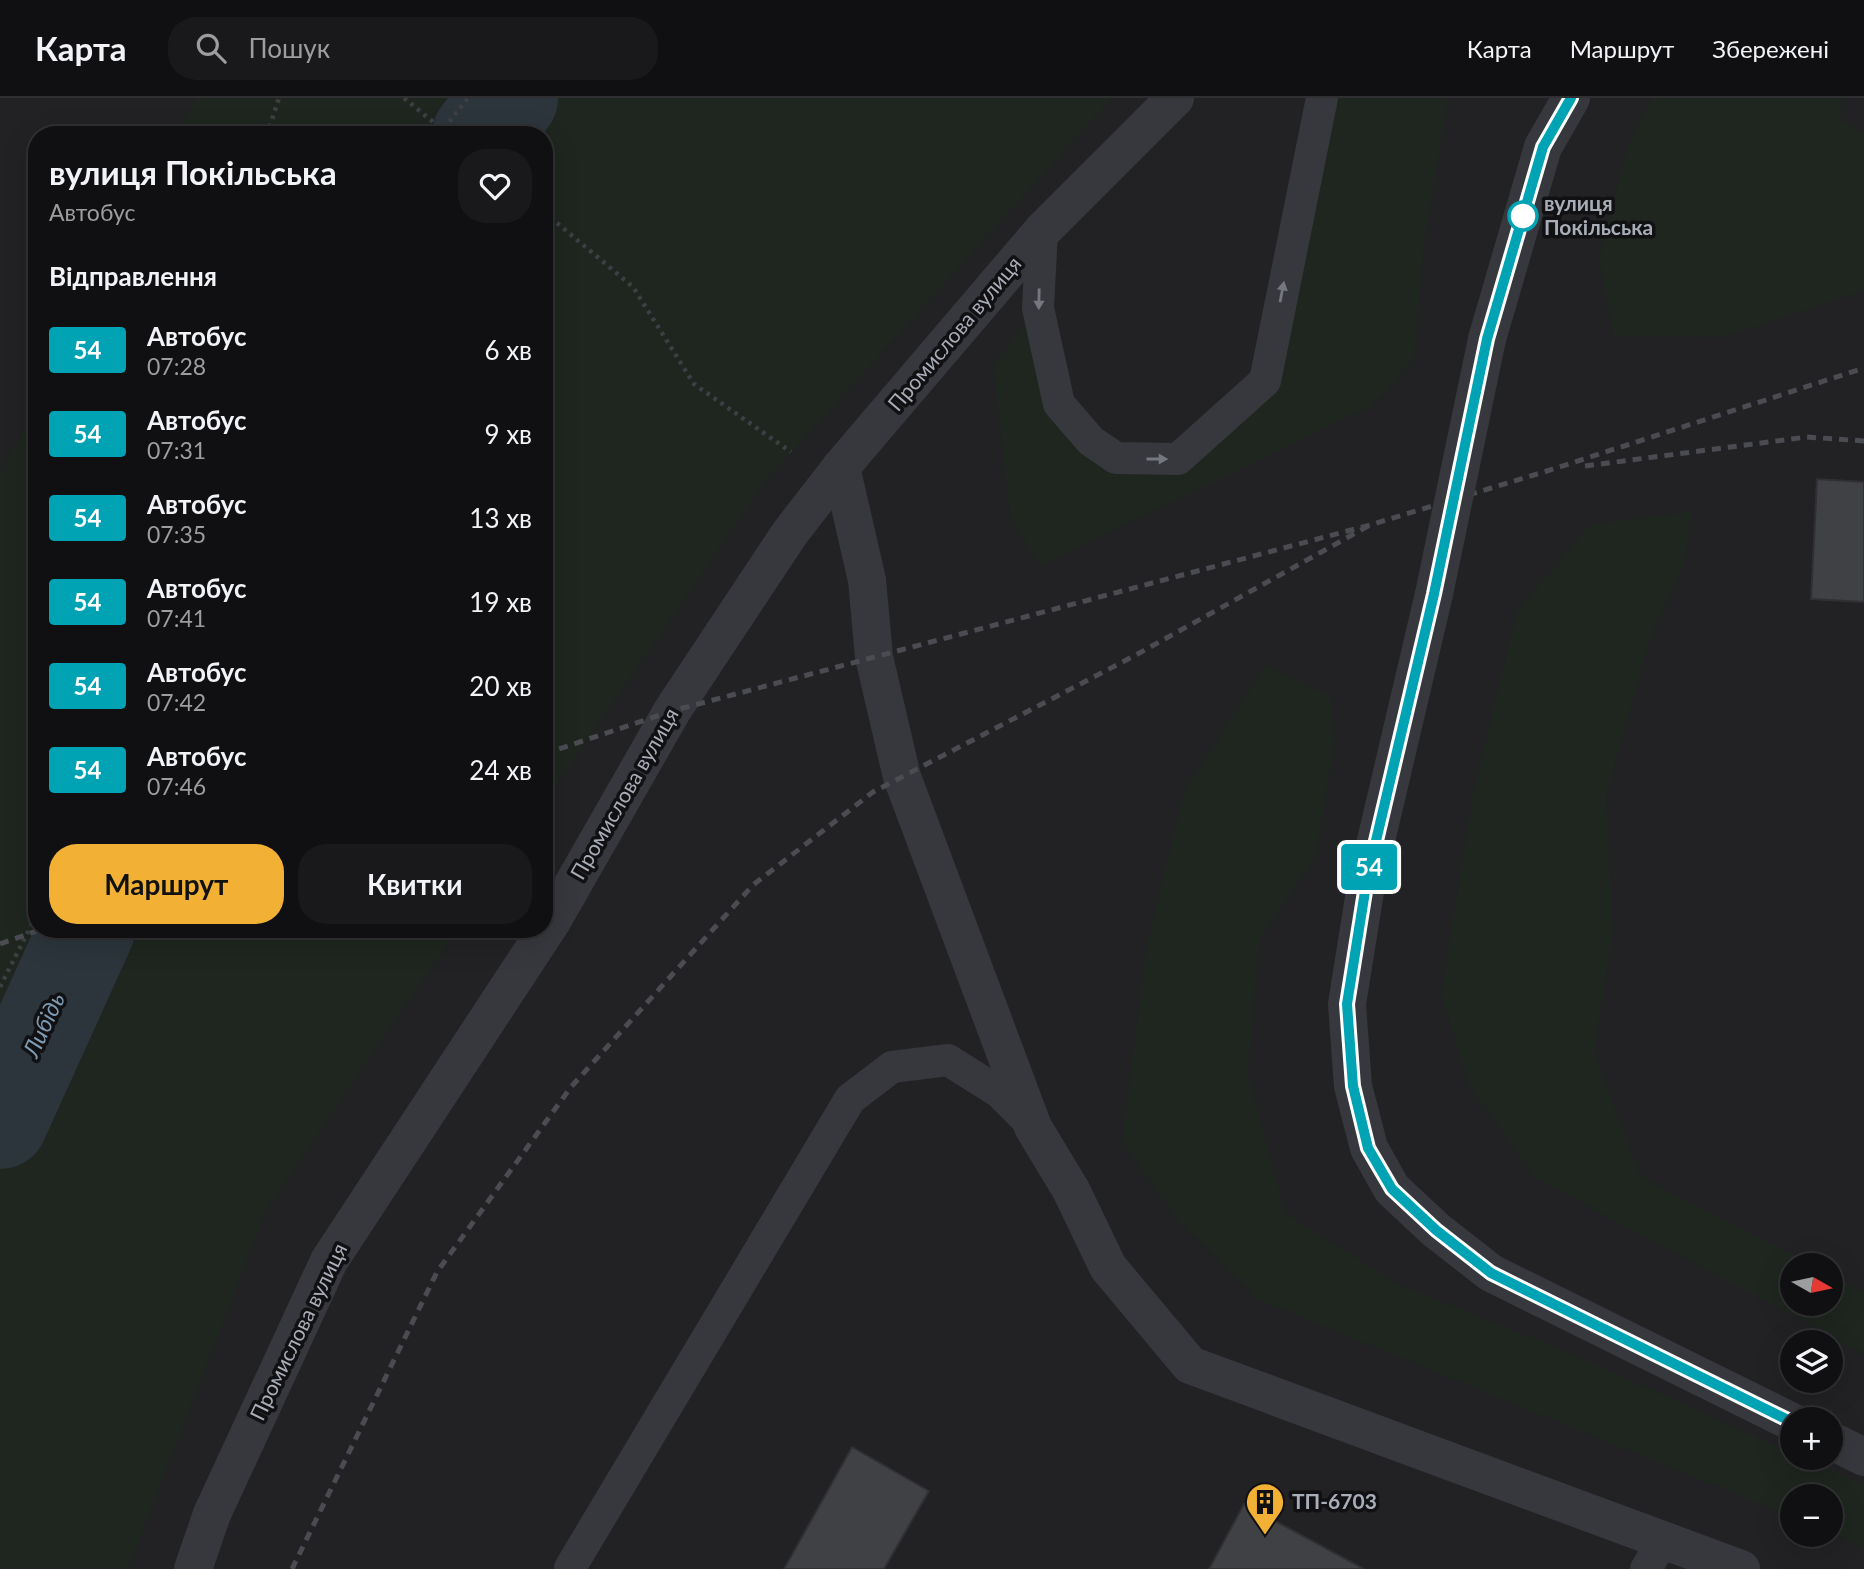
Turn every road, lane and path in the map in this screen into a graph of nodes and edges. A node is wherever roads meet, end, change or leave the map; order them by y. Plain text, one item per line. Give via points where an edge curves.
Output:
1 (279, 98) edge
2 (404, 98) edge
3 (468, 98) edge
4 (1175, 98) edge
5 (1322, 98) edge
6 (1571, 98) edge
7 (270, 126) edge
8 (438, 126) edge
9 (446, 126) edge
10 (553, 220) edge
11 (1042, 231) junction
12 (836, 474) junction
13 (553, 919) edge
14 (28, 932) edge
15 (541, 938) edge
16 (0, 988) edge
17 (1033, 1127) junction
18 (1780, 1416) edge
19 (1843, 1446) edge
20 (1864, 1457) edge
21 (1655, 1555) edge
22 (570, 1568) edge
23 (193, 1569) edge
24 (1741, 1569) edge

1 - 7 path
2 - 8 path, bridge
3 - 9 path
4 - 11 street, Промислова вулиця
11 -> 5 lane via 1038,308 1059,404 1091,442 1116,458 1178,459 1265,381
6 - 18 street, bridge via 1543,147 1487,339 1434,594 1367,879 1347,1004 1353,1086 1368,1148 1392,1189 1491,1273
10 - 12 path via 633,287 694,384
11 - 12 street, Промислова вулиця
12 - 13 street, Промислова вулиця via 790,533 672,711
12 - 17 street via 867,580 874,657 901,777
14 - 16 path
15 - 23 street, Промислова вулиця via 329,1261 212,1514
17 - 21 street via 1071,1190 1108,1267 1189,1365
17 - 22 lane via 999,1092 948,1060 892,1067 850,1099
19 - 20 street
21 - 24 street

